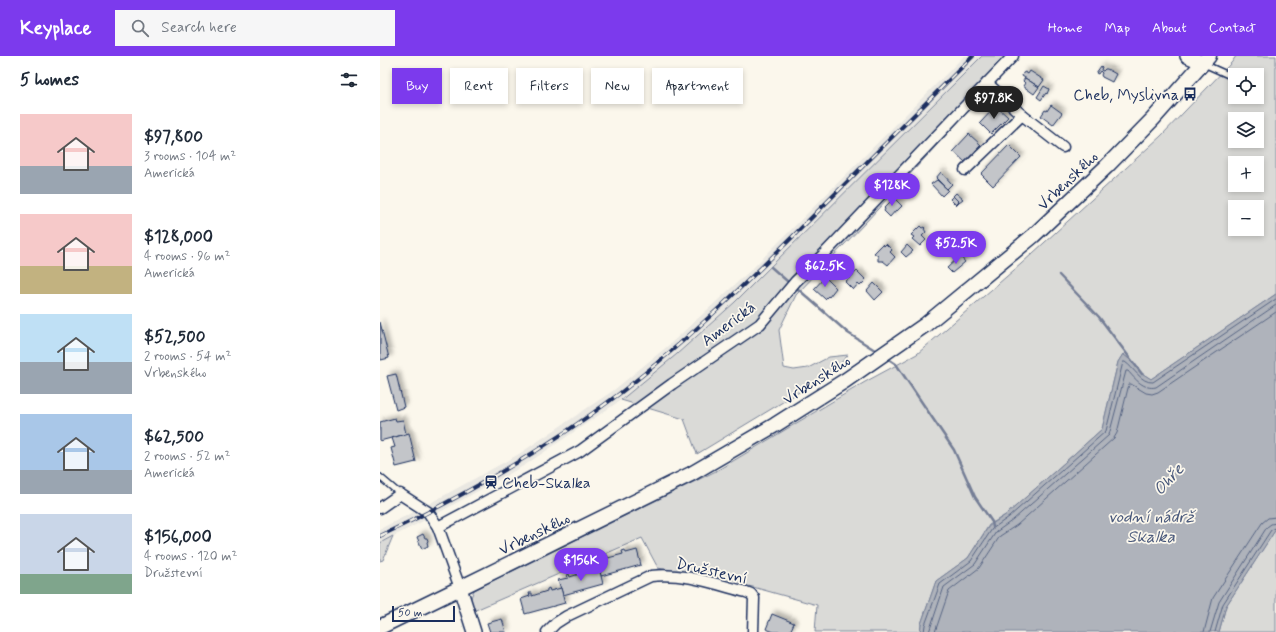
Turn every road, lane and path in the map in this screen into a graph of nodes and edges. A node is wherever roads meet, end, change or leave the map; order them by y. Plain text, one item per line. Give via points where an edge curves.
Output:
1 (1013, 56) edge
2 (1187, 56) edge
3 (1206, 60) edge
4 (1228, 74) edge
5 (987, 83) junction
6 (1022, 115) junction
7 (1063, 147) dead end
8 (966, 170) dead end
9 (380, 477) edge
10 (400, 494) junction
11 (380, 508) edge
12 (438, 527) junction
13 (460, 588) junction
14 (380, 627) edge
15 (474, 632) edge
16 (547, 632) edge
17 (753, 632) edge

1 - 5 street, Americká
2 - 3 street
3 - 4 lane
3 - 13 main road, Vrbenského via 1153,119 1070,203 925,325 846,380 719,458 626,507
5 - 6 street
5 - 12 street, Americká via 796,281 760,324 580,451
6 - 7 street
6 - 8 street
9 - 10 lane
10 - 11 street
10 - 12 street via 428,512
12 - 13 street
13 - 14 main road, Vrbenského
13 - 15 street
16 - 17 street, Družstevní via 556,622 567,616 651,576 664,574 701,580 751,594 754,598

